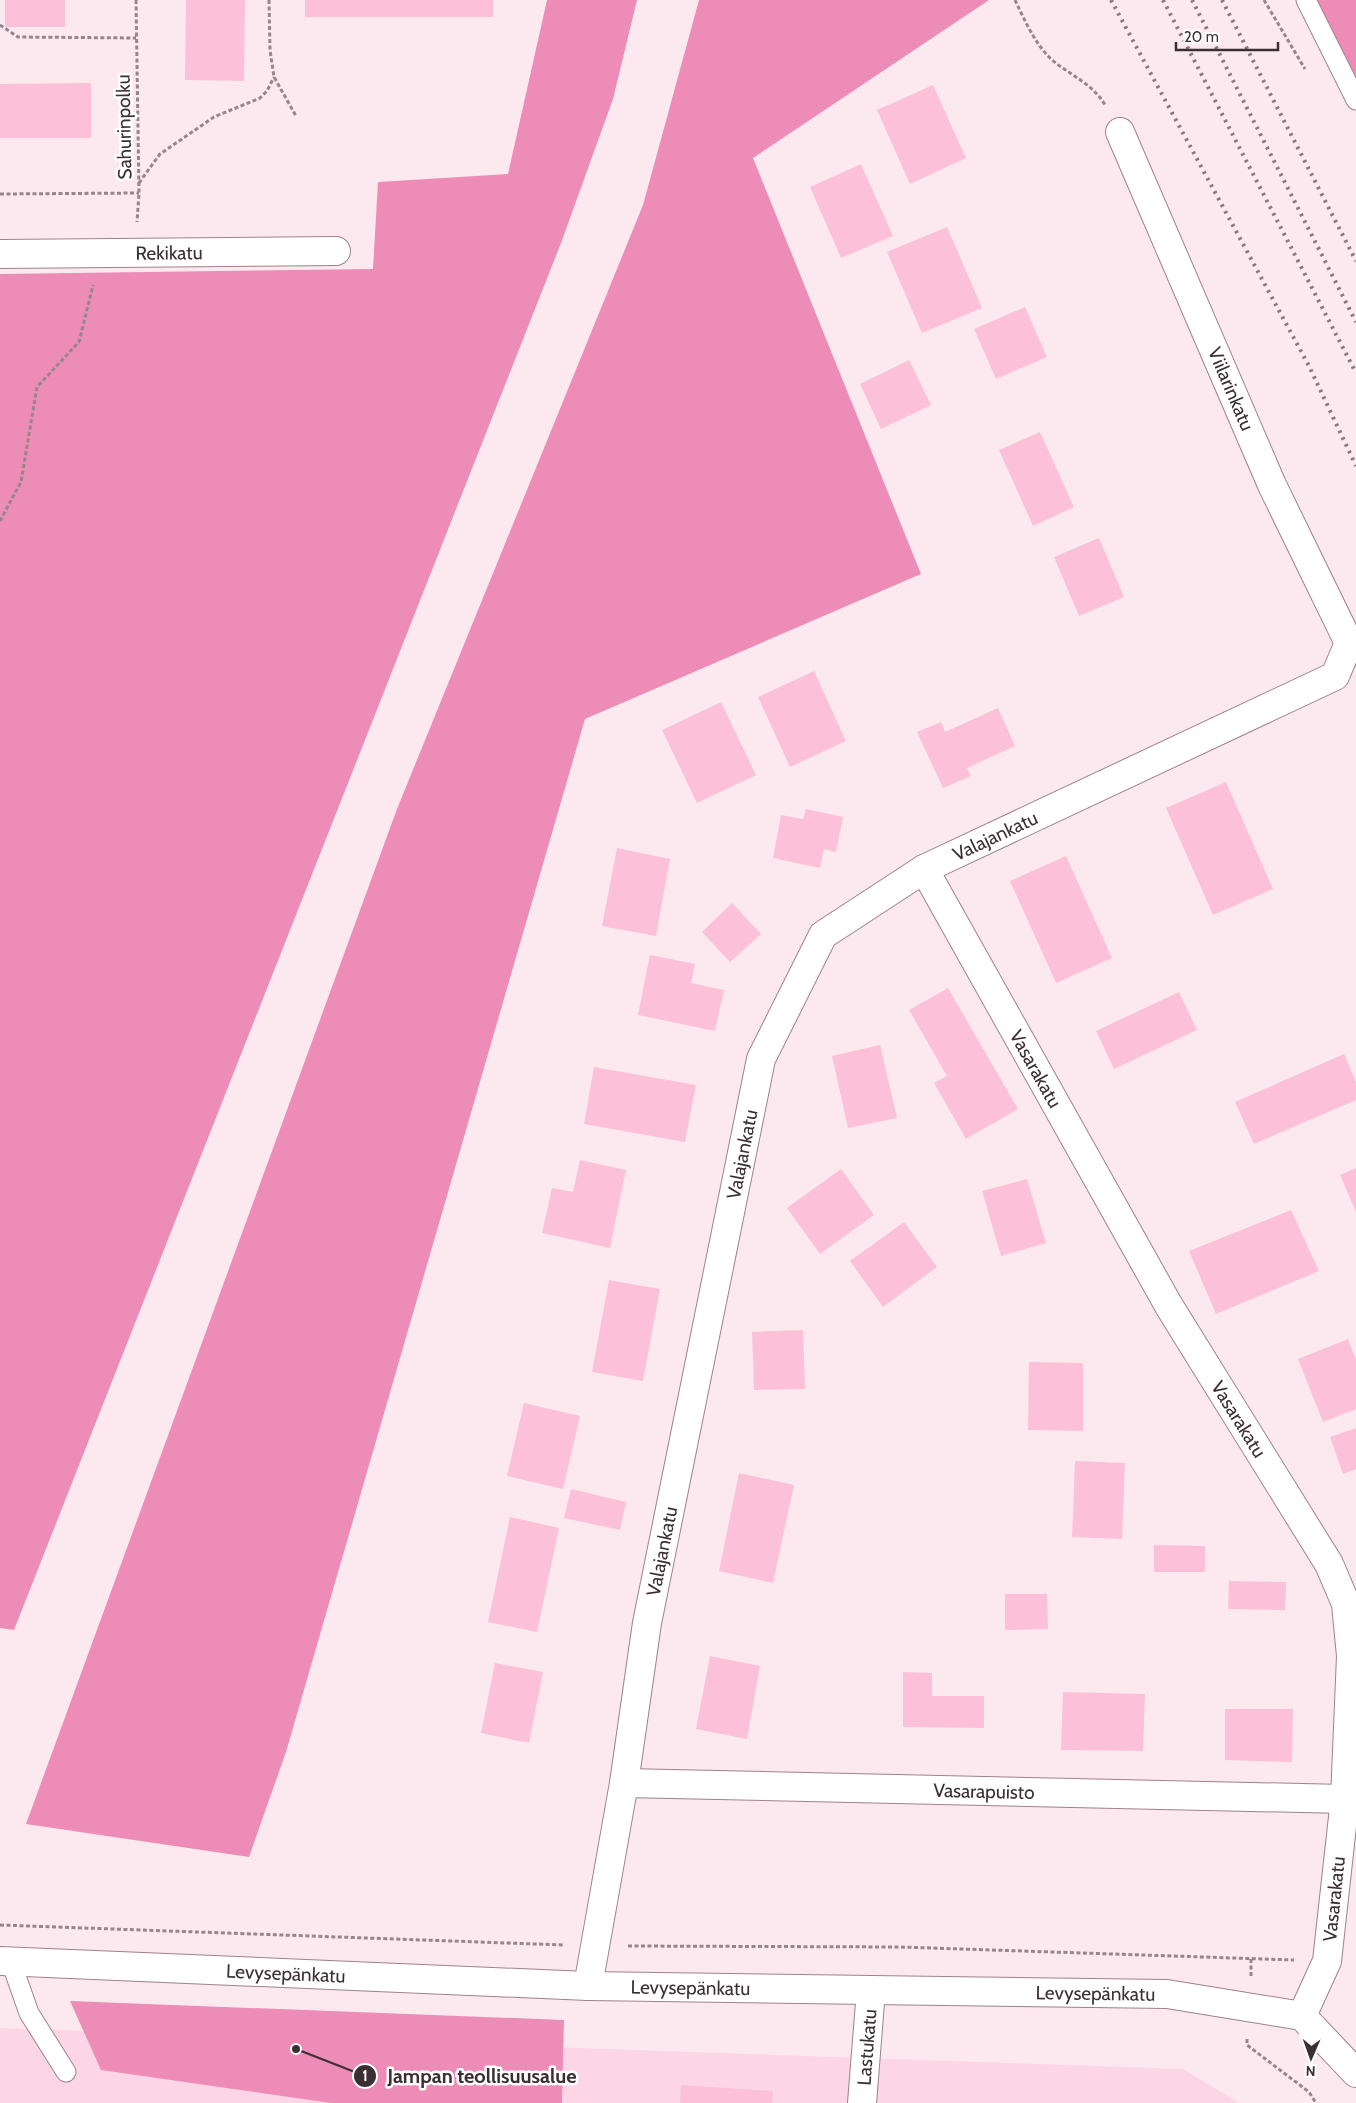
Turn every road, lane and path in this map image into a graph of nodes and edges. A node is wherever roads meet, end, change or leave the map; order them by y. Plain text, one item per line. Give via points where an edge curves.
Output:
1 (136, 0) edge
2 (270, 0) edge
3 (1015, 0) edge
4 (1264, 0) edge
5 (1306, 0) edge
6 (0, 25) edge
7 (136, 38) junction
8 (1305, 70) dead end
9 (274, 77) junction
10 (1356, 100) edge
11 (296, 116) dead end
12 (1120, 132) joint
13 (138, 183) junction
14 (139, 193) junction
15 (0, 194) edge
16 (336, 251) dead end
17 (136, 252) junction
18 (101, 253) junction
19 (0, 254) edge
20 (0, 521) edge
21 (1349, 643) joint
22 (924, 869) junction
23 (624, 1783) junction
24 (1350, 1799) edge
25 (0, 1926) edge
26 (594, 1946) junction
27 (1327, 1961) junction
28 (5, 1962) edge
29 (588, 1986) junction
30 (871, 1990) junction
31 (1302, 2016) junction
32 (66, 2072) dead end
33 (1356, 2073) edge
34 (862, 2103) edge

1 - 7 path, Sahurinpolku
2 - 9 path via 270,50
3 - 12 path via 1030,33 1051,59 1098,94
4 - 8 path
5 - 10 lane
6 - 7 path via 18,37
7 - 13 path, Sahurinpolku
9 - 11 path
9 - 13 path via 260,98 214,117 160,154
12 - 21 street, Viilarinkatu via 1272,484
13 - 14 path, Sahurinpolku
14 - 15 path
14 - 17 path, Sahurinpolku
16 - 17 street, Rekikatu
17 - 18 street, Rekikatu
18 - 19 street, Rekikatu
18 - 20 path via 79,342 37,387 21,482
21 - 22 street, Valajankatu via 1335,676
22 - 23 street, Valajankatu via 823,935 761,1059 647,1623
22 - 24 street, Vasarakatu via 1169,1306 1329,1564 1346,1604 1351,1656
23 - 24 street, Vasarapuisto
23 - 26 street, Valajankatu
24 - 27 street, Vasarakatu
25 - 26 path
26 - 27 path via 901,1947
26 - 29 street, Valajankatu
27 - 31 street, Vasarakatu
28 - 29 street, Levysepänkatu
28 - 32 lane via 29,2013
29 - 30 street, Levysepänkatu
30 - 31 street, Levysepänkatu via 1167,1994
30 - 34 street, Lastukatu
31 - 33 street

